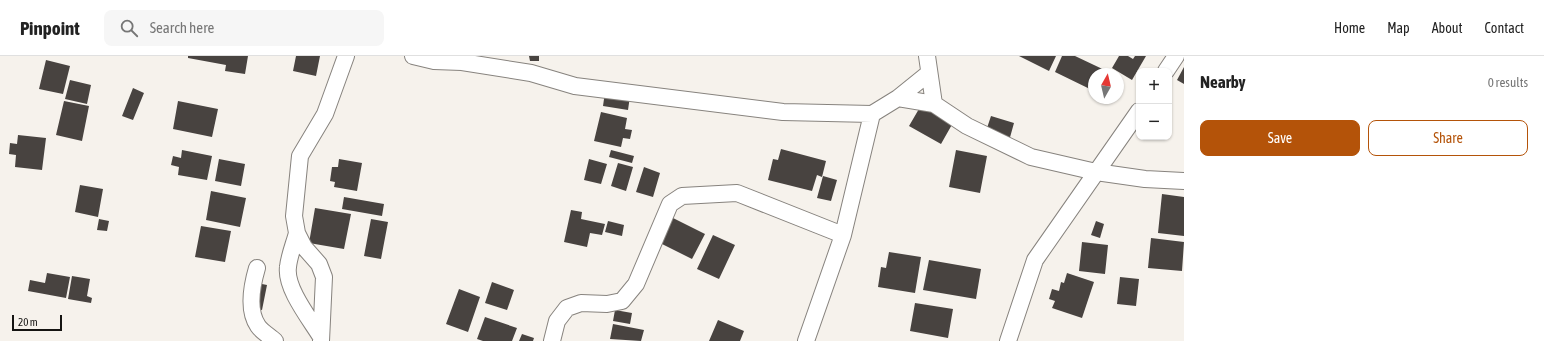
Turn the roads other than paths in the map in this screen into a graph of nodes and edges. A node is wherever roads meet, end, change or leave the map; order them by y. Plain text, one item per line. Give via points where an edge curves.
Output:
1 (346, 56) edge
2 (414, 56) edge
3 (927, 56) edge
4 (1176, 56) edge
5 (1168, 68) edge
6 (930, 73) junction
7 (898, 98) junction
8 (934, 104) junction
9 (872, 114) junction
10 (1136, 115) edge
11 (1096, 172) junction
12 (1184, 181) edge
13 (297, 233) junction
14 (843, 235) junction
15 (257, 268) dead end
16 (321, 339) edge
17 (275, 341) edge
18 (552, 341) edge
19 (806, 341) edge
20 (1008, 341) edge

1 - 13 street via 325,114 300,156 294,216
2 - 9 street via 434,61 462,62 531,73 590,88 783,112
3 - 6 street
4 - 5 street
6 - 7 street
6 - 8 street
7 - 8 street
7 - 9 street
8 - 11 street via 967,126 1031,157
9 - 14 street
10 - 11 street
11 - 12 street
11 - 20 street via 1034,260
13 - 16 street via 319,264 324,277
13 - 16 street via 288,267 288,282
14 - 18 street via 737,193 682,196 670,204 636,284 622,301 581,304 566,308 558,321
14 - 19 street
15 - 17 street via 253,282 252,312 259,326

